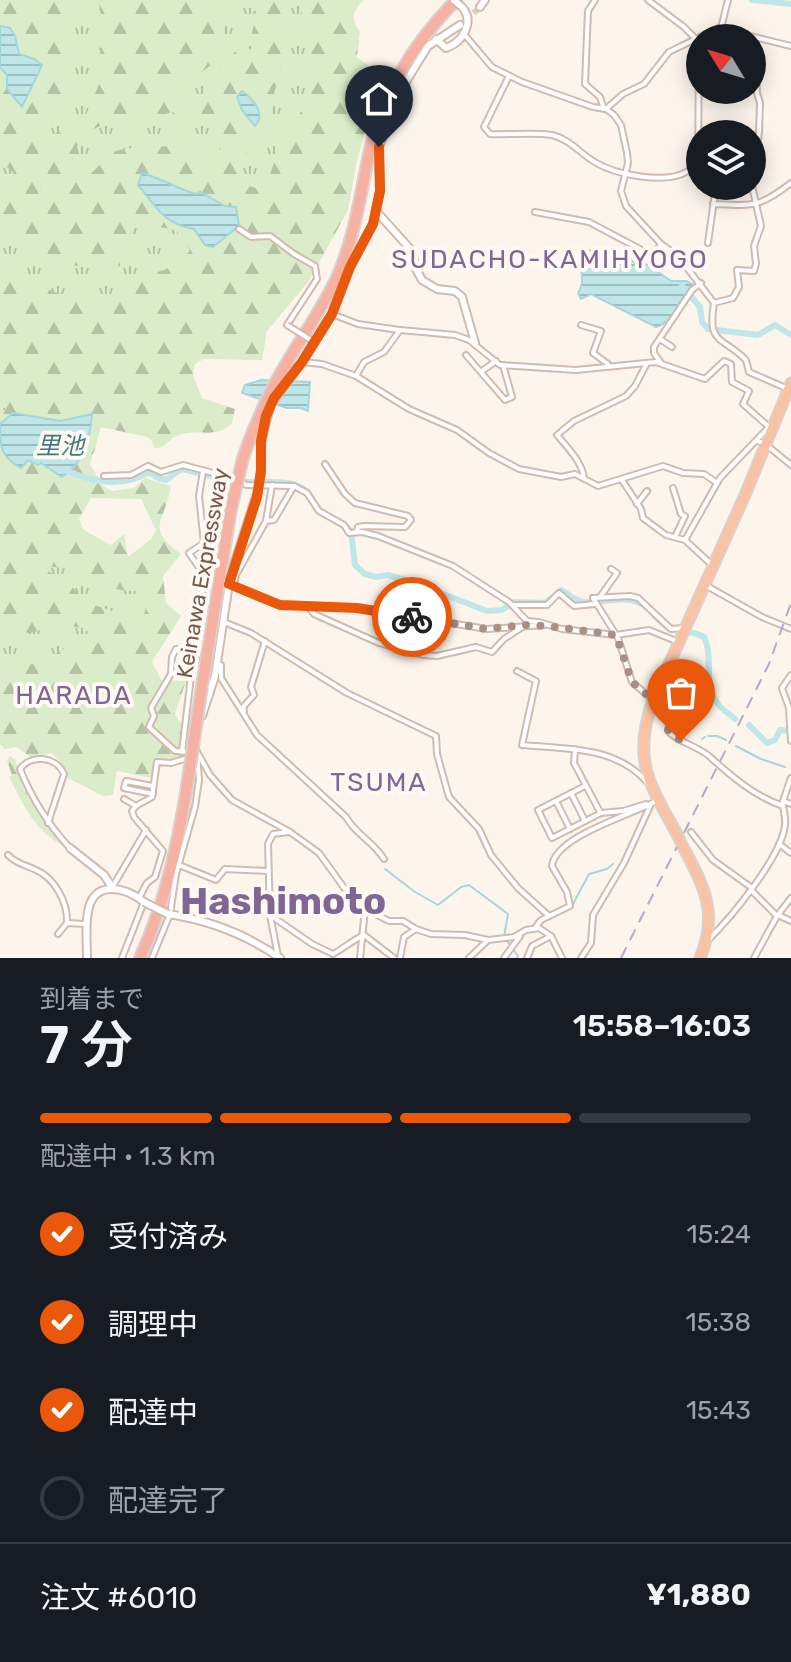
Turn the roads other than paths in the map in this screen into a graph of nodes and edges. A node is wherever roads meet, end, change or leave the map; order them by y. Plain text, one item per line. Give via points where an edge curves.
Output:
1 (485, 0) edge
2 (595, 0) edge
3 (648, 0) edge
4 (458, 2) edge
5 (728, 2) edge
6 (480, 7) dead end
7 (722, 24) edge
8 (460, 25) tunnel mouth
9 (686, 30) edge
10 (463, 34) junction
11 (436, 39) junction
12 (766, 40) edge
13 (686, 43) edge
14 (791, 46) edge
15 (509, 76) junction
16 (760, 104) edge
17 (605, 109) junction
18 (686, 172) edge
19 (624, 173) junction
20 (791, 183) edge
21 (714, 200) edge
22 (713, 204) junction
23 (756, 205) junction
24 (377, 212) junction
25 (535, 212) dead end
26 (239, 229) dead end
27 (708, 243) dead end
28 (661, 244) junction
29 (701, 283) junction
30 (714, 303) junction
31 (332, 314) junction
32 (581, 325) dead end
33 (400, 330) junction
34 (660, 339) junction
35 (314, 342) junction
36 (475, 343) junction
37 (672, 347) dead end
38 (466, 355) dead end
39 (496, 361) junction
40 (302, 362) junction
41 (662, 364) junction
42 (503, 365) junction
43 (646, 365) junction
44 (610, 366) junction
45 (482, 371) junction
46 (356, 376) junction
47 (790, 386) edge
48 (266, 408) junction
49 (772, 427) junction
50 (762, 443) junction
51 (325, 464) dead end
52 (791, 465) edge
53 (203, 474) junction
54 (104, 476) dead end
55 (585, 480) junction
56 (622, 480) junction
57 (717, 483) junction
58 (272, 485) junction
59 (294, 486) junction
60 (673, 488) dead end
61 (647, 491) dead end
62 (637, 504) junction
63 (266, 521) junction
64 (354, 532) junction
65 (675, 537) junction
66 (685, 540) junction
67 (713, 567) junction
68 (611, 569) dead end
69 (228, 584) junction
70 (705, 585) junction
71 (596, 601) junction
72 (511, 604) junction
73 (308, 607) junction
74 (220, 621) junction
75 (526, 625) junction
76 (548, 626) junction
77 (791, 629) edge
78 (616, 635) junction
79 (682, 636) junction
80 (265, 641) junction
81 (184, 649) junction
82 (209, 661) dead end
83 (217, 663) junction
84 (517, 671) dead end
85 (791, 675) edge
86 (653, 700) junction
87 (245, 713) junction
88 (186, 728) junction
89 (789, 731) edge
90 (199, 732) junction
91 (791, 741) edge
92 (575, 749) junction
93 (182, 752) junction
94 (199, 755) junction
95 (791, 778) edge
96 (649, 784) junction
97 (153, 786) junction
98 (585, 786) junction
99 (571, 793) junction
100 (153, 794) junction
101 (124, 799) dead end
102 (556, 801) junction
103 (652, 803) junction
104 (783, 804) junction
105 (791, 804) edge
106 (136, 806) junction
107 (601, 813) junction
108 (585, 821) junction
109 (48, 823) junction
110 (570, 829) junction
111 (146, 830) junction
112 (290, 832) junction
113 (691, 832) dead end
114 (779, 844) junction
115 (70, 848) joint
116 (791, 853) edge
117 (8, 855) dead end
118 (384, 859) dead end
119 (179, 865) junction
120 (268, 871) junction
121 (112, 887) junction
122 (751, 889) junction
123 (791, 898) edge
124 (142, 900) junction
125 (365, 909) junction
126 (169, 914) junction
127 (270, 915) junction
128 (549, 916) junction
129 (777, 916) junction
130 (791, 921) edge
131 (67, 923) junction
132 (87, 924) junction
133 (416, 929) junction
134 (535, 929) junction
135 (58, 934) dead end
136 (521, 934) junction
137 (364, 935) junction
138 (551, 936) junction
139 (488, 940) junction
140 (707, 941) junction
141 (333, 956) edge
142 (279, 957) edge
143 (87, 958) edge
144 (122, 958) edge
145 (140, 958) edge
146 (152, 958) edge
147 (360, 958) edge
148 (397, 958) edge
149 (469, 958) edge
150 (504, 958) edge
151 (527, 958) edge
152 (562, 958) edge
153 (581, 958) edge
154 (700, 958) edge
155 (754, 958) edge

1 - 6 street
2 - 17 street via 588,11 585,84
3 - 9 street
4 - 10 street via 469,19
4 - 48 highway, Keinawa Expressway via 416,46 393,86 375,132 343,263
5 - 7 street
8 - 11 street
10 - 11 street via 446,48
10 - 15 street via 492,67
11 - 24 street via 417,60 388,117 377,155
12 - 14 street
13 - 17 street via 669,52 644,84
15 - 17 street
15 - 19 street via 485,131 550,135 569,142 595,163
16 - 23 street via 752,176
17 - 19 street via 621,125 627,153
18 - 19 street via 671,179
19 - 28 street via 621,196 626,206
20 - 23 street
21 - 22 street
22 - 23 street
22 - 27 street
23 - 30 street via 761,226 754,246 755,269 737,270 739,287 733,298
24 - 31 street
24 - 36 street via 412,251 422,280 462,297
25 - 28 street via 589,222 653,256
26 - 35 street, bridge via 251,237 270,236 315,266 317,279 287,325
28 - 29 street
29 - 30 street
29 - 34 street
30 - 47 street via 711,319 719,341 746,360 749,372
31 - 33 street
31 - 35 street
32 - 44 street via 601,331 593,353
33 - 36 street via 455,335
33 - 46 street
34 - 37 street
34 - 41 street via 654,353
35 - 40 street
36 - 39 street
38 - 45 street
39 - 42 street
39 - 45 street
40 - 46 street
40 - 48 street
41 - 43 street
41 - 49 street via 705,379 724,361 731,364 732,382 749,391 743,404
42 - 44 street via 576,370
42 - 45 street via 512,397 505,400
43 - 44 street
43 - 55 street via 626,396 557,435
46 - 55 street via 519,469 561,477 575,474
47 - 49 highway
48 - 69 street, bridge via 258,490
48 - 145 highway, Keinawa Expressway, bridge via 243,458 231,509 171,871
49 - 50 highway
50 - 52 street
50 - 57 street
50 - 67 highway
51 - 64 street via 355,503 410,518 405,527 364,526
53 - 54 street via 183,465
53 - 58 street
53 - 81 street via 199,496 204,543 189,553 208,577 201,618
55 - 56 street via 598,486
56 - 57 street via 663,466 704,474
56 - 62 street
57 - 66 street
58 - 59 street
58 - 63 street
59 - 63 street via 274,520
59 - 64 street via 307,493 319,511
60 - 65 street via 685,516
61 - 62 street
62 - 65 street via 643,518
63 - 69 street
64 - 72 street via 438,558
65 - 66 street
66 - 67 street
67 - 70 highway
68 - 71 street via 617,573
69 - 73 street via 280,605
69 - 74 street
70 - 77 street
70 - 79 highway
71 - 72 street via 574,606 559,593 547,605
71 - 78 street
71 - 79 street via 638,598
72 - 76 street via 522,618
73 - 75 street via 357,608 487,629
73 - 75 street via 379,643 428,656 469,648 492,652
74 - 80 street
74 - 83 street
75 - 76 street
76 - 78 street
78 - 79 street via 649,630
78 - 86 street via 632,682
79 - 86 highway
80 - 87 street
80 - 128 street via 347,693 436,736 449,797 479,829 491,855 526,897
81 - 88 street via 195,659
81 - 93 street via 174,653 171,674 151,708 149,724
82 - 83 street
83 - 87 street
83 - 90 street
84 - 92 street via 536,681 522,745
85 - 89 street via 782,688
86 - 96 highway via 642,748
86 - 104 street via 673,704 668,730 674,737 709,756 738,783
87 - 118 street via 257,735
88 - 90 street
88 - 93 street
89 - 91 street
90 - 94 street
92 - 96 street via 622,760
92 - 98 street via 574,763
93 - 94 street
94 - 97 street via 157,762
94 - 112 street via 232,800
94 - 119 street via 198,792
95 - 104 street
96 - 103 highway
97 - 100 street
97 - 100 street via 126,781 124,788
98 - 99 street
98 - 107 street
99 - 102 street
99 - 108 street
100 - 106 street
101 - 106 street
102 - 110 street
102 - 110 street via 538,810 552,838
103 - 107 street
103 - 128 street via 554,855 552,866 571,903
103 - 140 highway via 681,842 705,892
103 - 153 street via 593,915 591,943
104 - 105 street
104 - 114 street via 785,826
106 - 111 street via 132,814
107 - 108 street
108 - 110 street
109 - 109 street via 20,769 26,762 47,758 64,774
109 - 115 street
111 - 121 street
111 - 124 street via 163,851
112 - 120 street via 269,837
112 - 125 street via 319,853
113 - 122 street via 713,860
114 - 116 street
114 - 122 street
115 - 121 street
117 - 131 street via 45,874 64,903
119 - 120 street via 216,880 225,869
119 - 126 street
120 - 127 street
121 - 124 street
121 - 132 street via 92,899
122 - 129 street
122 - 140 street
123 - 129 street
124 - 126 street, bridge
124 - 144 street
125 - 133 street
125 - 137 street
126 - 142 street via 210,923
126 - 146 street
127 - 141 street
127 - 142 street
128 - 134 street
129 - 130 street
129 - 155 street
131 - 132 street
131 - 135 street
132 - 143 street
133 - 139 street
133 - 148 street via 404,937
134 - 136 street
134 - 138 street
136 - 139 street
136 - 150 street
137 - 141 street
137 - 147 street
137 - 148 street
138 - 151 street via 532,946
138 - 152 street
139 - 149 street
140 - 154 highway

